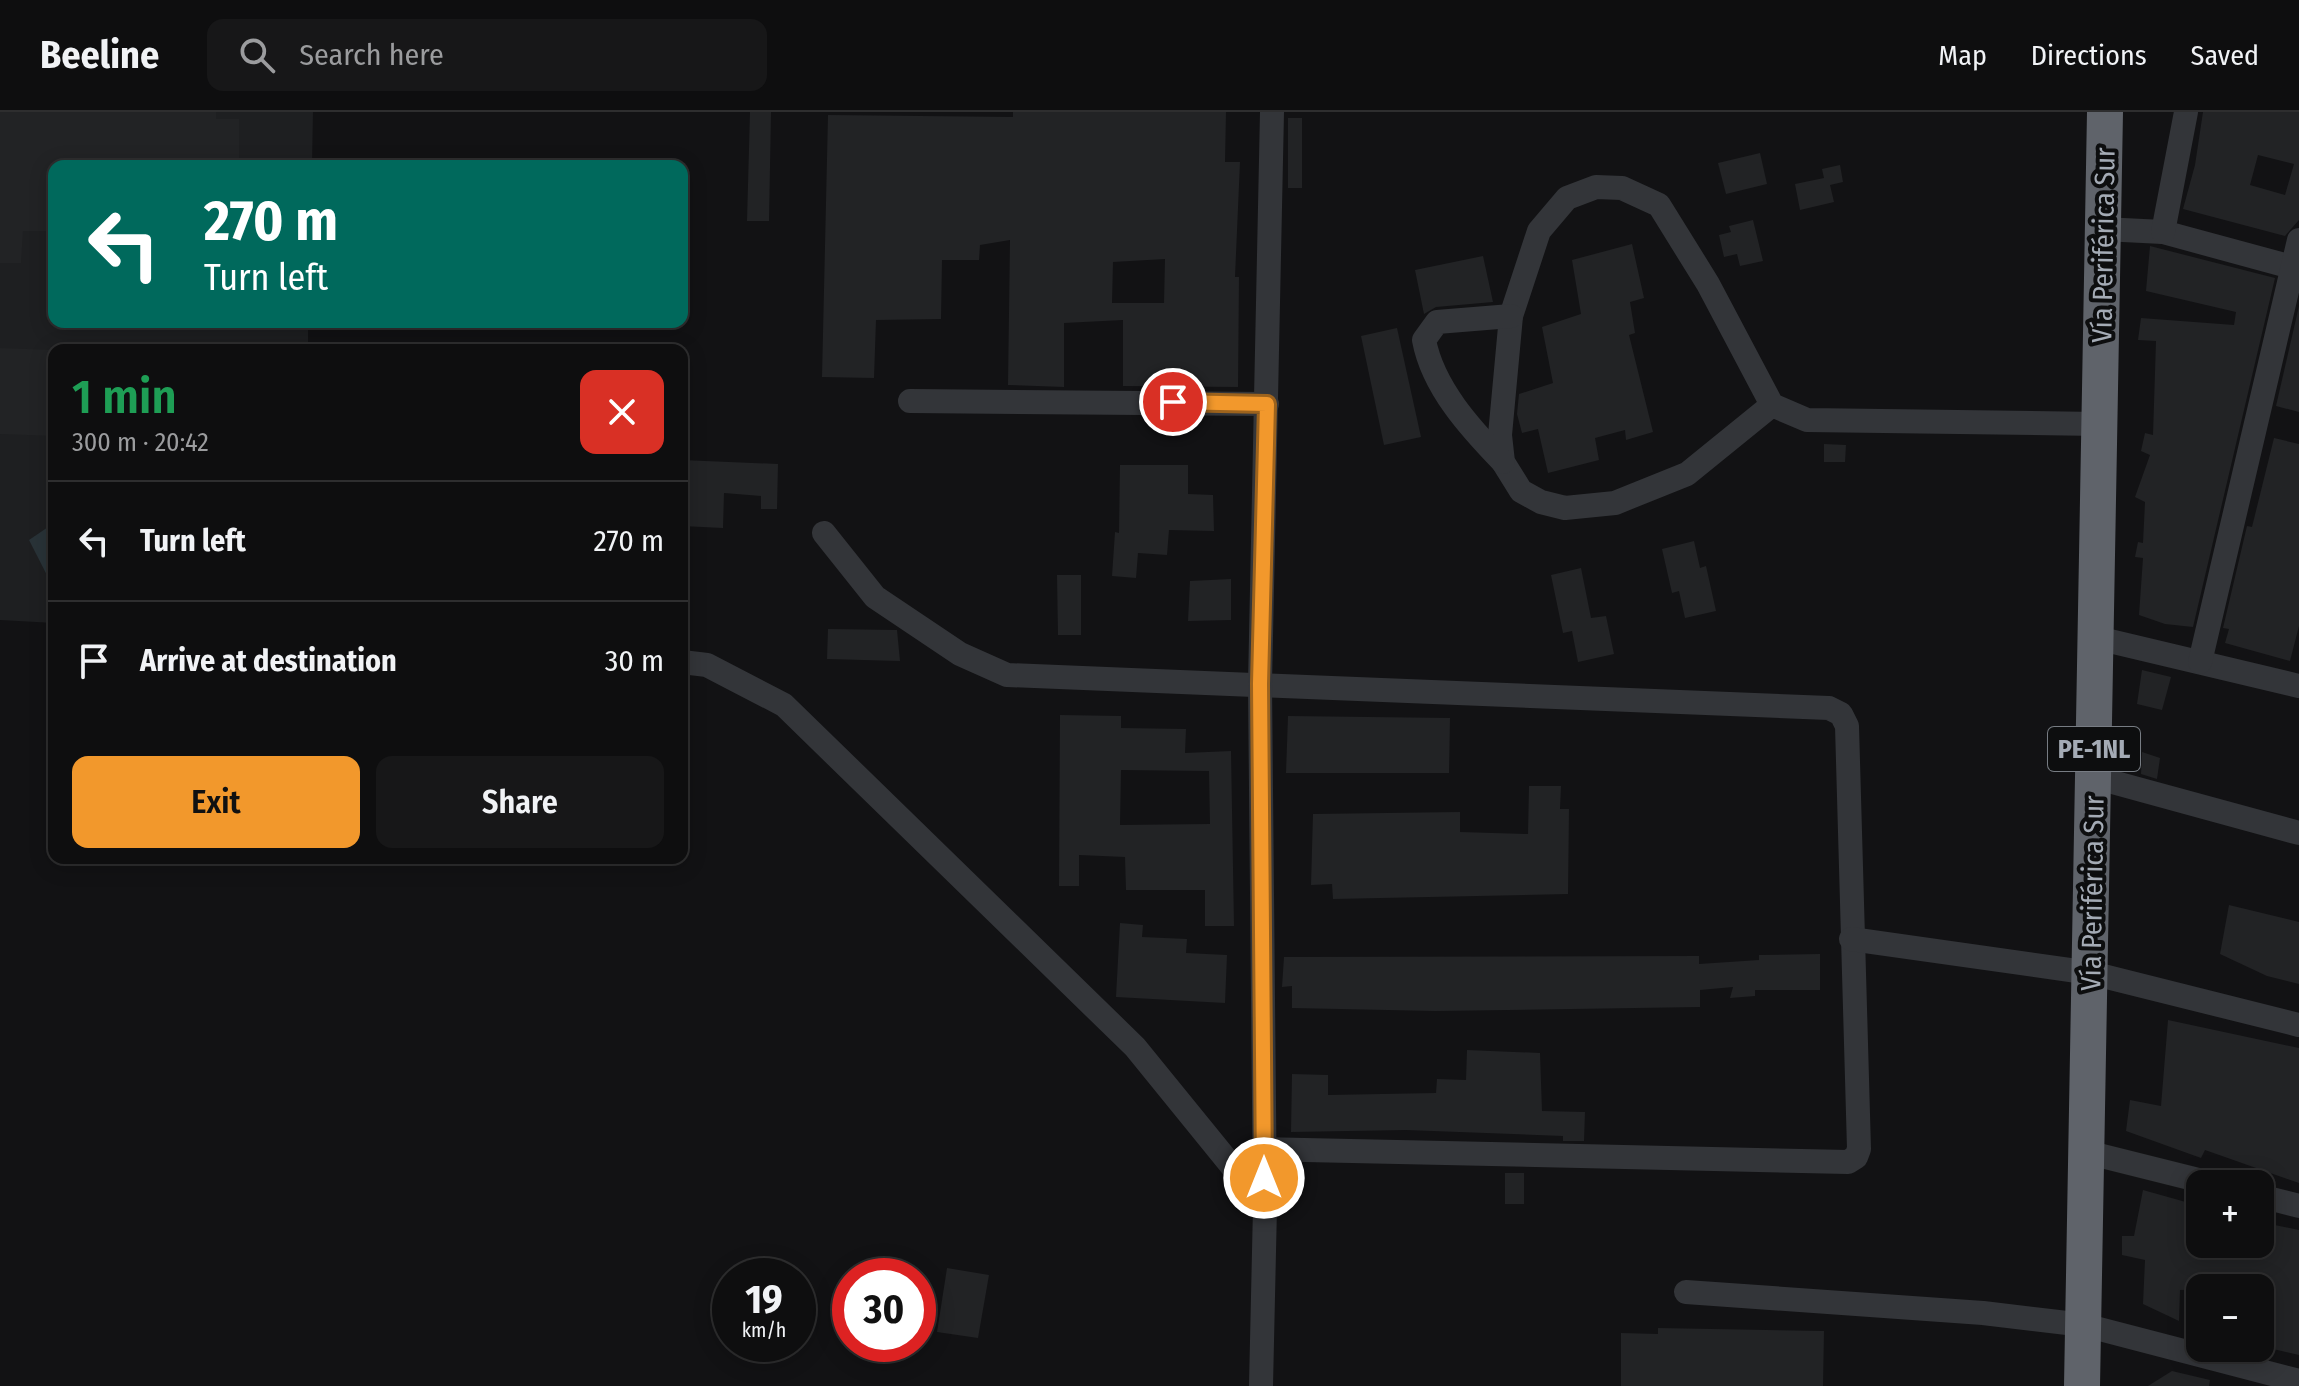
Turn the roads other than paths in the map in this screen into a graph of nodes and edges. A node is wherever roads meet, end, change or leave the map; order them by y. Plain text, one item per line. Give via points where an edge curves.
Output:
1 (1272, 112) edge
2 (2105, 112) edge
3 (2186, 112) edge
4 (2103, 229) junction
5 (2163, 232) junction
6 (2299, 240) edge
7 (2296, 268) edge
8 (1511, 316) junction
9 (910, 401) dead end
10 (1267, 404) junction
11 (1772, 405) junction
12 (2099, 424) junction
13 (1503, 462) junction
14 (824, 533) dead end
15 (2097, 638) junction
16 (2200, 662) junction
17 (688, 663) edge
18 (1260, 684) junction
19 (2299, 686) edge
20 (2094, 777) junction
21 (2299, 833) edge
22 (1851, 939) junction
23 (2091, 973) junction
24 (2299, 1025) edge
25 (1264, 1149) junction
26 (2086, 1152) junction
27 (2186, 1177) edge
28 (2274, 1200) edge
29 (2299, 1206) edge
30 (1265, 1207) junction
31 (1686, 1292) dead end
32 (2084, 1325) junction
33 (2299, 1381) edge
34 (1261, 1386) edge
35 (2082, 1386) edge

1 - 10 street
2 - 4 highway, Vía Periférica Sur / PE-1NL
3 - 5 street
4 - 5 street
4 - 12 highway, Vía Periférica Sur / PE-1NL
5 - 7 street
6 - 7 street
7 - 16 street
8 - 11 street via 1539,231 1567,198 1596,187 1622,188 1659,205
8 - 13 street via 1500,435
8 - 13 street via 1437,322 1424,340 1464,422
9 - 10 street
10 - 18 street
11 - 12 street via 1807,420
11 - 13 street via 1687,474 1615,503 1565,508 1541,502 1521,491
12 - 15 highway, Vía Periférica Sur / PE-1NL
14 - 18 street via 875,597 960,654 1007,675
15 - 16 street
15 - 20 highway, Vía Periférica Sur / PE-1NL
16 - 19 street
17 - 30 street via 707,665 784,705 1135,1047
18 - 22 street via 1829,708 1841,714 1847,726
18 - 25 street
20 - 21 street
20 - 23 highway, Vía Periférica Sur / PE-1NL
22 - 23 street
22 - 25 street via 1859,1149 1848,1162
23 - 24 street
23 - 26 highway, Vía Periférica Sur / PE-1NL
25 - 30 street
26 - 27 street
26 - 32 highway, Vía Periférica Sur / PE-1NL
28 - 29 street
30 - 34 street
31 - 32 street
32 - 33 street
32 - 35 highway, Vía Periférica Sur / PE-1NL

